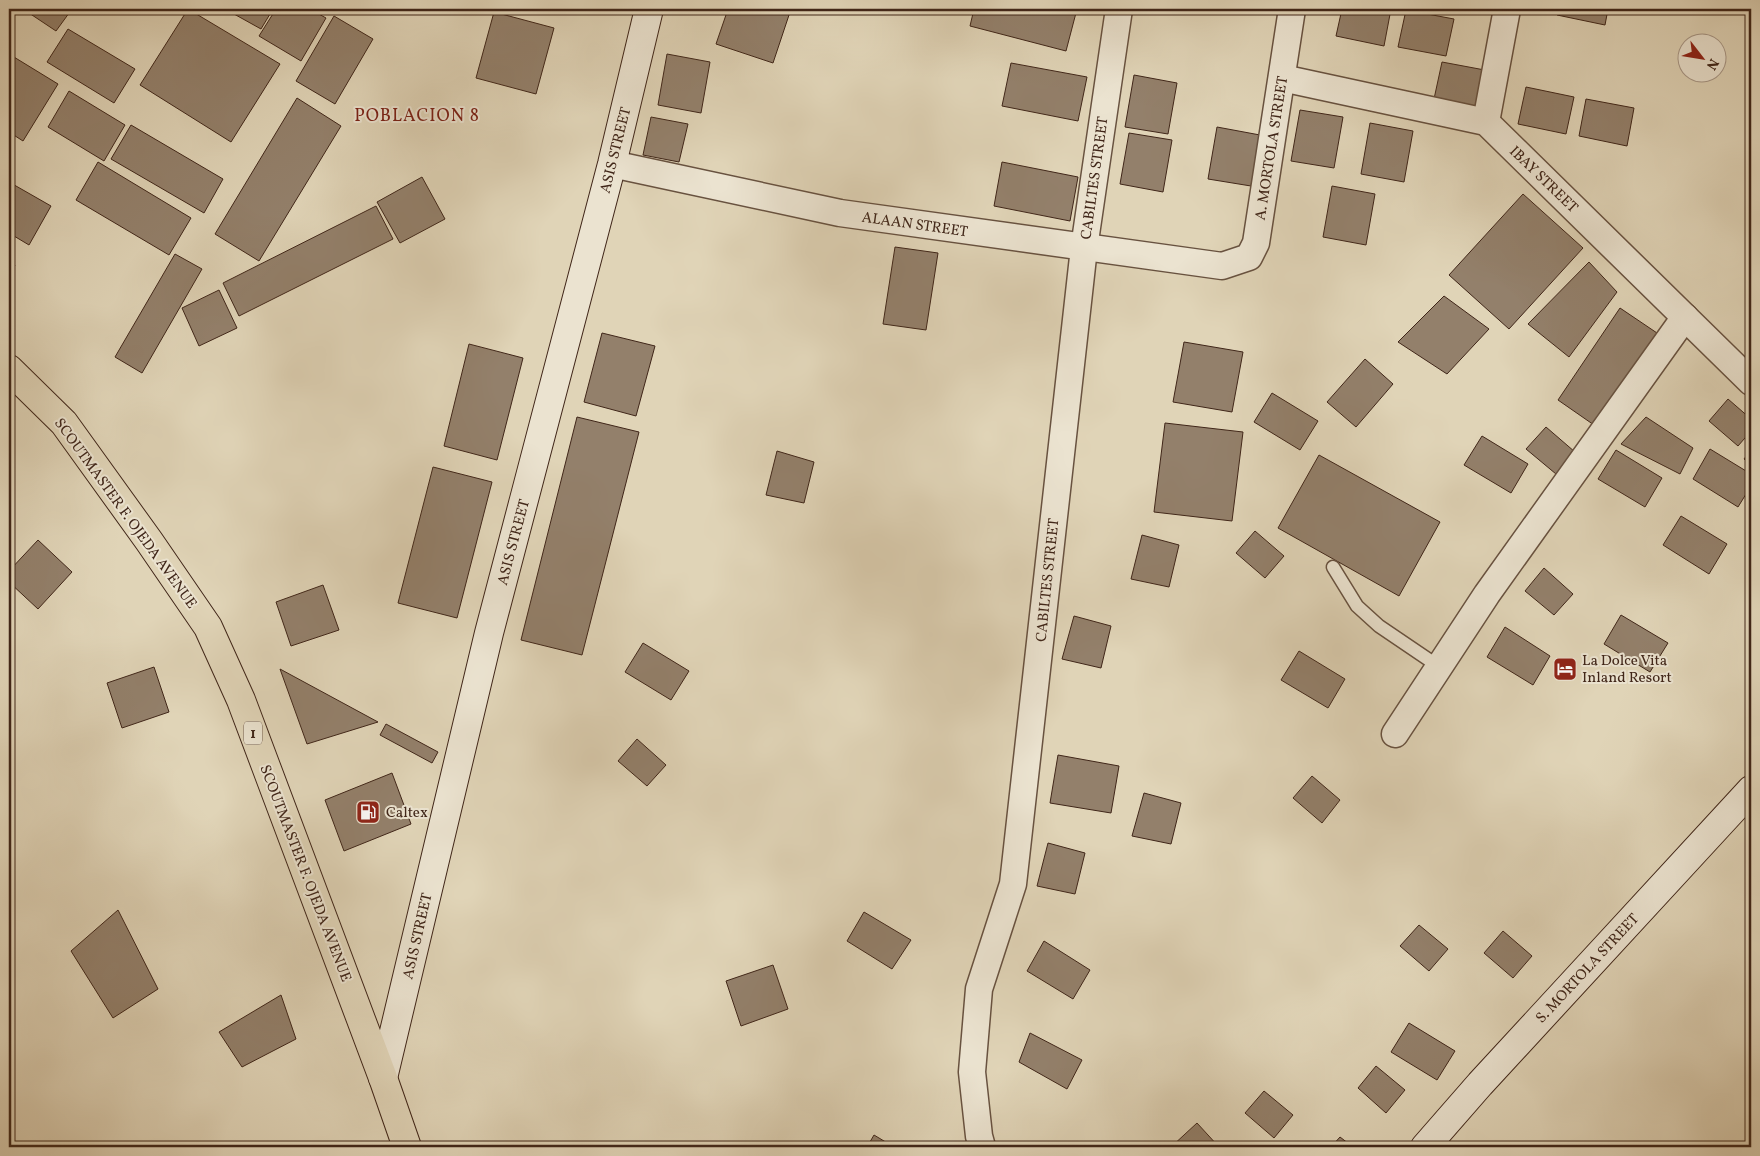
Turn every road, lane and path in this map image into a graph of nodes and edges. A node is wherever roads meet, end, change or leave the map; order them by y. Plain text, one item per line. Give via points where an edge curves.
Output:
1 (649, 9) edge
2 (1119, 9) edge
3 (1292, 9) edge
4 (1507, 9) edge
5 (1282, 78) junction
6 (1486, 122) junction
7 (612, 164) junction
8 (1084, 248) junction
9 (1222, 266) joint
10 (1685, 317) junction
11 (9, 369) edge
12 (1751, 382) edge
13 (1333, 567) dead end
14 (1438, 666) junction
15 (1395, 734) dead end
16 (1751, 790) edge
17 (383, 1078) junction
18 (407, 1147) edge
19 (982, 1147) edge
20 (1425, 1147) edge

1 - 7 main road, ASIS STREET
2 - 8 street, CABILTES STREET
3 - 5 street, A. MORTOLA STREET
4 - 6 street
5 - 6 street
5 - 9 street, A. MORTOLA STREET via 1256,243 1249,257
6 - 10 street, IBAY STREET
7 - 8 street, ALAAN STREET via 840,213
7 - 17 main road, ASIS STREET via 489,633
8 - 9 street, ALAAN STREET
8 - 19 street, CABILTES STREET via 1013,884 979,989 972,1072
10 - 12 street, IBAY STREET
10 - 14 street
11 - 17 highway, SCOUTMASTER F. OJEDA AVENUE / 1 via 64,423 208,627 241,700
13 - 14 lane via 1357,606 1379,626
14 - 15 street
16 - 20 main road, S. MORTOLA STREET
17 - 18 highway, SCOUTMASTER F. OJEDA AVENUE / 1

